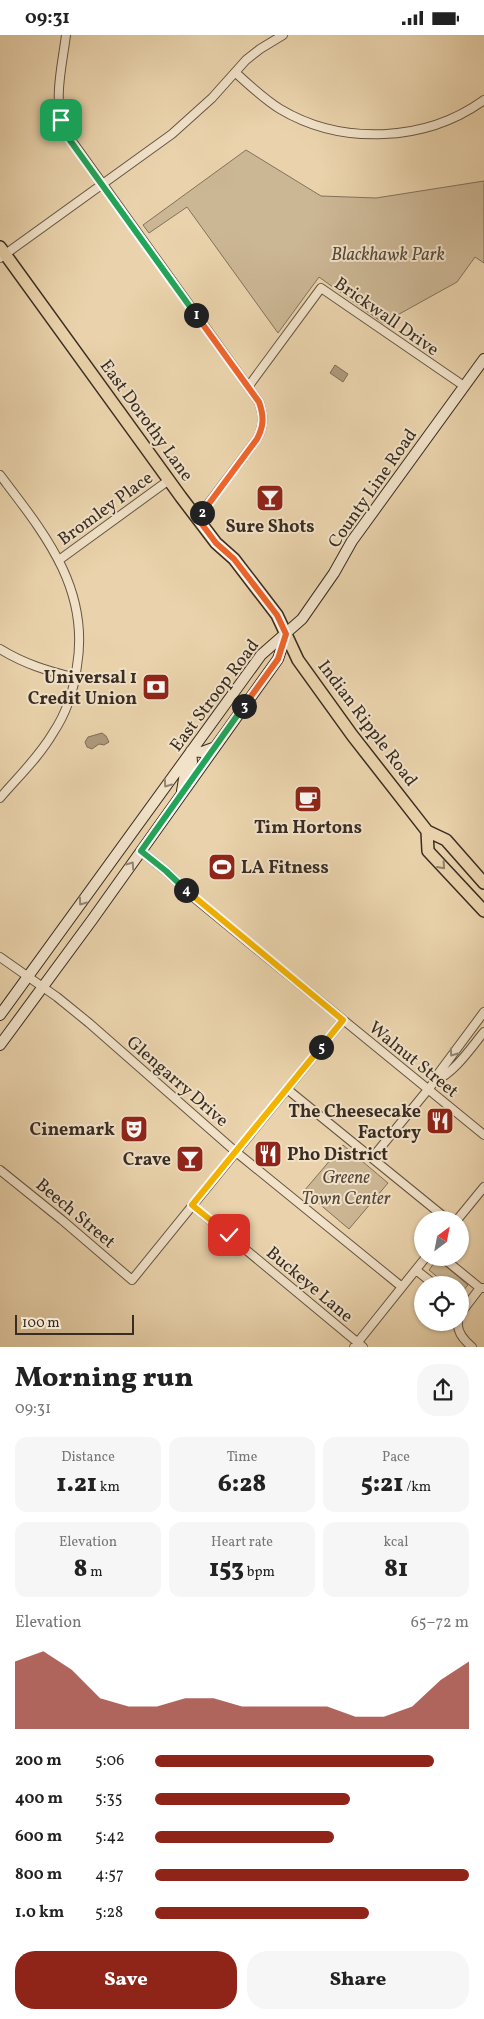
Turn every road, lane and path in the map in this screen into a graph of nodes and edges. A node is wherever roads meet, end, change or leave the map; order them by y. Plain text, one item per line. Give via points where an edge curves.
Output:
1 (66, 35) edge
2 (283, 35) edge
3 (236, 73) junction
4 (484, 99) edge
5 (102, 185) junction
6 (2, 253) edge
7 (484, 359) edge
8 (464, 386) junction
9 (248, 387) junction
10 (0, 475) edge
11 (169, 480) junction
12 (198, 519) junction
13 (59, 560) junction
14 (286, 634) junction
15 (0, 649) edge
16 (76, 678) junction
17 (215, 747) junction
18 (191, 751) junction
19 (181, 794) junction
20 (0, 798) edge
21 (427, 831) junction
22 (141, 851) junction
23 (484, 883) edge
24 (484, 911) edge
25 (0, 957) edge
26 (28, 977) junction
27 (43, 988) junction
28 (484, 1012) edge
29 (0, 1015) edge
30 (343, 1020) junction
31 (484, 1032) edge
32 (0, 1045) edge
33 (436, 1081) junction
34 (287, 1089) junction
35 (428, 1090) junction
36 (484, 1135) edge
37 (236, 1152) junction
38 (372, 1158) junction
39 (0, 1170) edge
40 (484, 1187) edge
41 (192, 1205) junction
42 (437, 1211) edge
43 (464, 1211) edge
44 (419, 1266) edge
45 (454, 1266) edge
46 (416, 1270) junction
47 (424, 1276) edge
48 (402, 1287) junction
49 (482, 1288) edge
50 (469, 1301) edge
51 (459, 1331) edge
52 (358, 1345) edge
53 (472, 1347) edge

1 - 5 street via 58,97 61,120 69,139
2 - 3 street via 260,49
3 - 4 street via 282,110 319,126 352,133 387,134 426,128 463,113
3 - 5 street via 172,134
5 - 6 street
5 - 9 street
6 - 11 main road, East Dorothy Lane
7 - 8 main road, County Line Road
8 - 9 street, Brickwall Drive via 321,288
8 - 14 main road, County Line Road via 352,541 302,619
9 - 12 street via 262,409 262,429
10 - 13 street
11 - 12 main road, East Dorothy Lane
11 - 13 street, Bromley Place
12 - 14 main road, East Dorothy Lane via 277,615
13 - 16 street via 71,588 78,618
14 - 17 main road, East Stroop Road via 278,659
14 - 18 main road, East Stroop Road via 261,655
14 - 21 main road, Indian Ripple Road via 304,668
15 - 16 street via 26,663
16 - 20 street via 71,699 54,733
17 - 18 main road via 209,751
17 - 19 main road, East Stroop Road
18 - 19 main road via 192,762 185,773
18 -> 26 main road, East Stroop Road
19 - 22 main road, East Stroop Road
21 - 23 main road, Indian Ripple Road via 446,840
21 -> 24 main road, Indian Ripple Road via 428,851
27 -> 22 main road, East Stroop Road
22 - 30 street, Walnut Street
25 - 26 street, Glengarry Drive
26 - 27 street, Glengarry Drive
26 - 29 main road, East Stroop Road
27 - 32 main road, East Stroop Road
27 - 37 street, Glengarry Drive
28 -> 33 street
30 - 34 street
30 - 35 street, Walnut Street
31 - 33 street via 453,1068
33 - 35 street
34 - 37 street
34 - 38 street
35 - 36 street, Walnut Street
35 - 38 street
37 - 41 street
37 - 48 street, Glengarry Drive
38 - 42 street
39 - 41 street, Beech Street via 132,1280
40 - 43 street
41 - 52 street, Buckeye Lane
44 - 46 street
45 - 49 street
46 - 47 street
46 - 48 street
48 - 52 street
49 - 50 street
51 - 53 street

